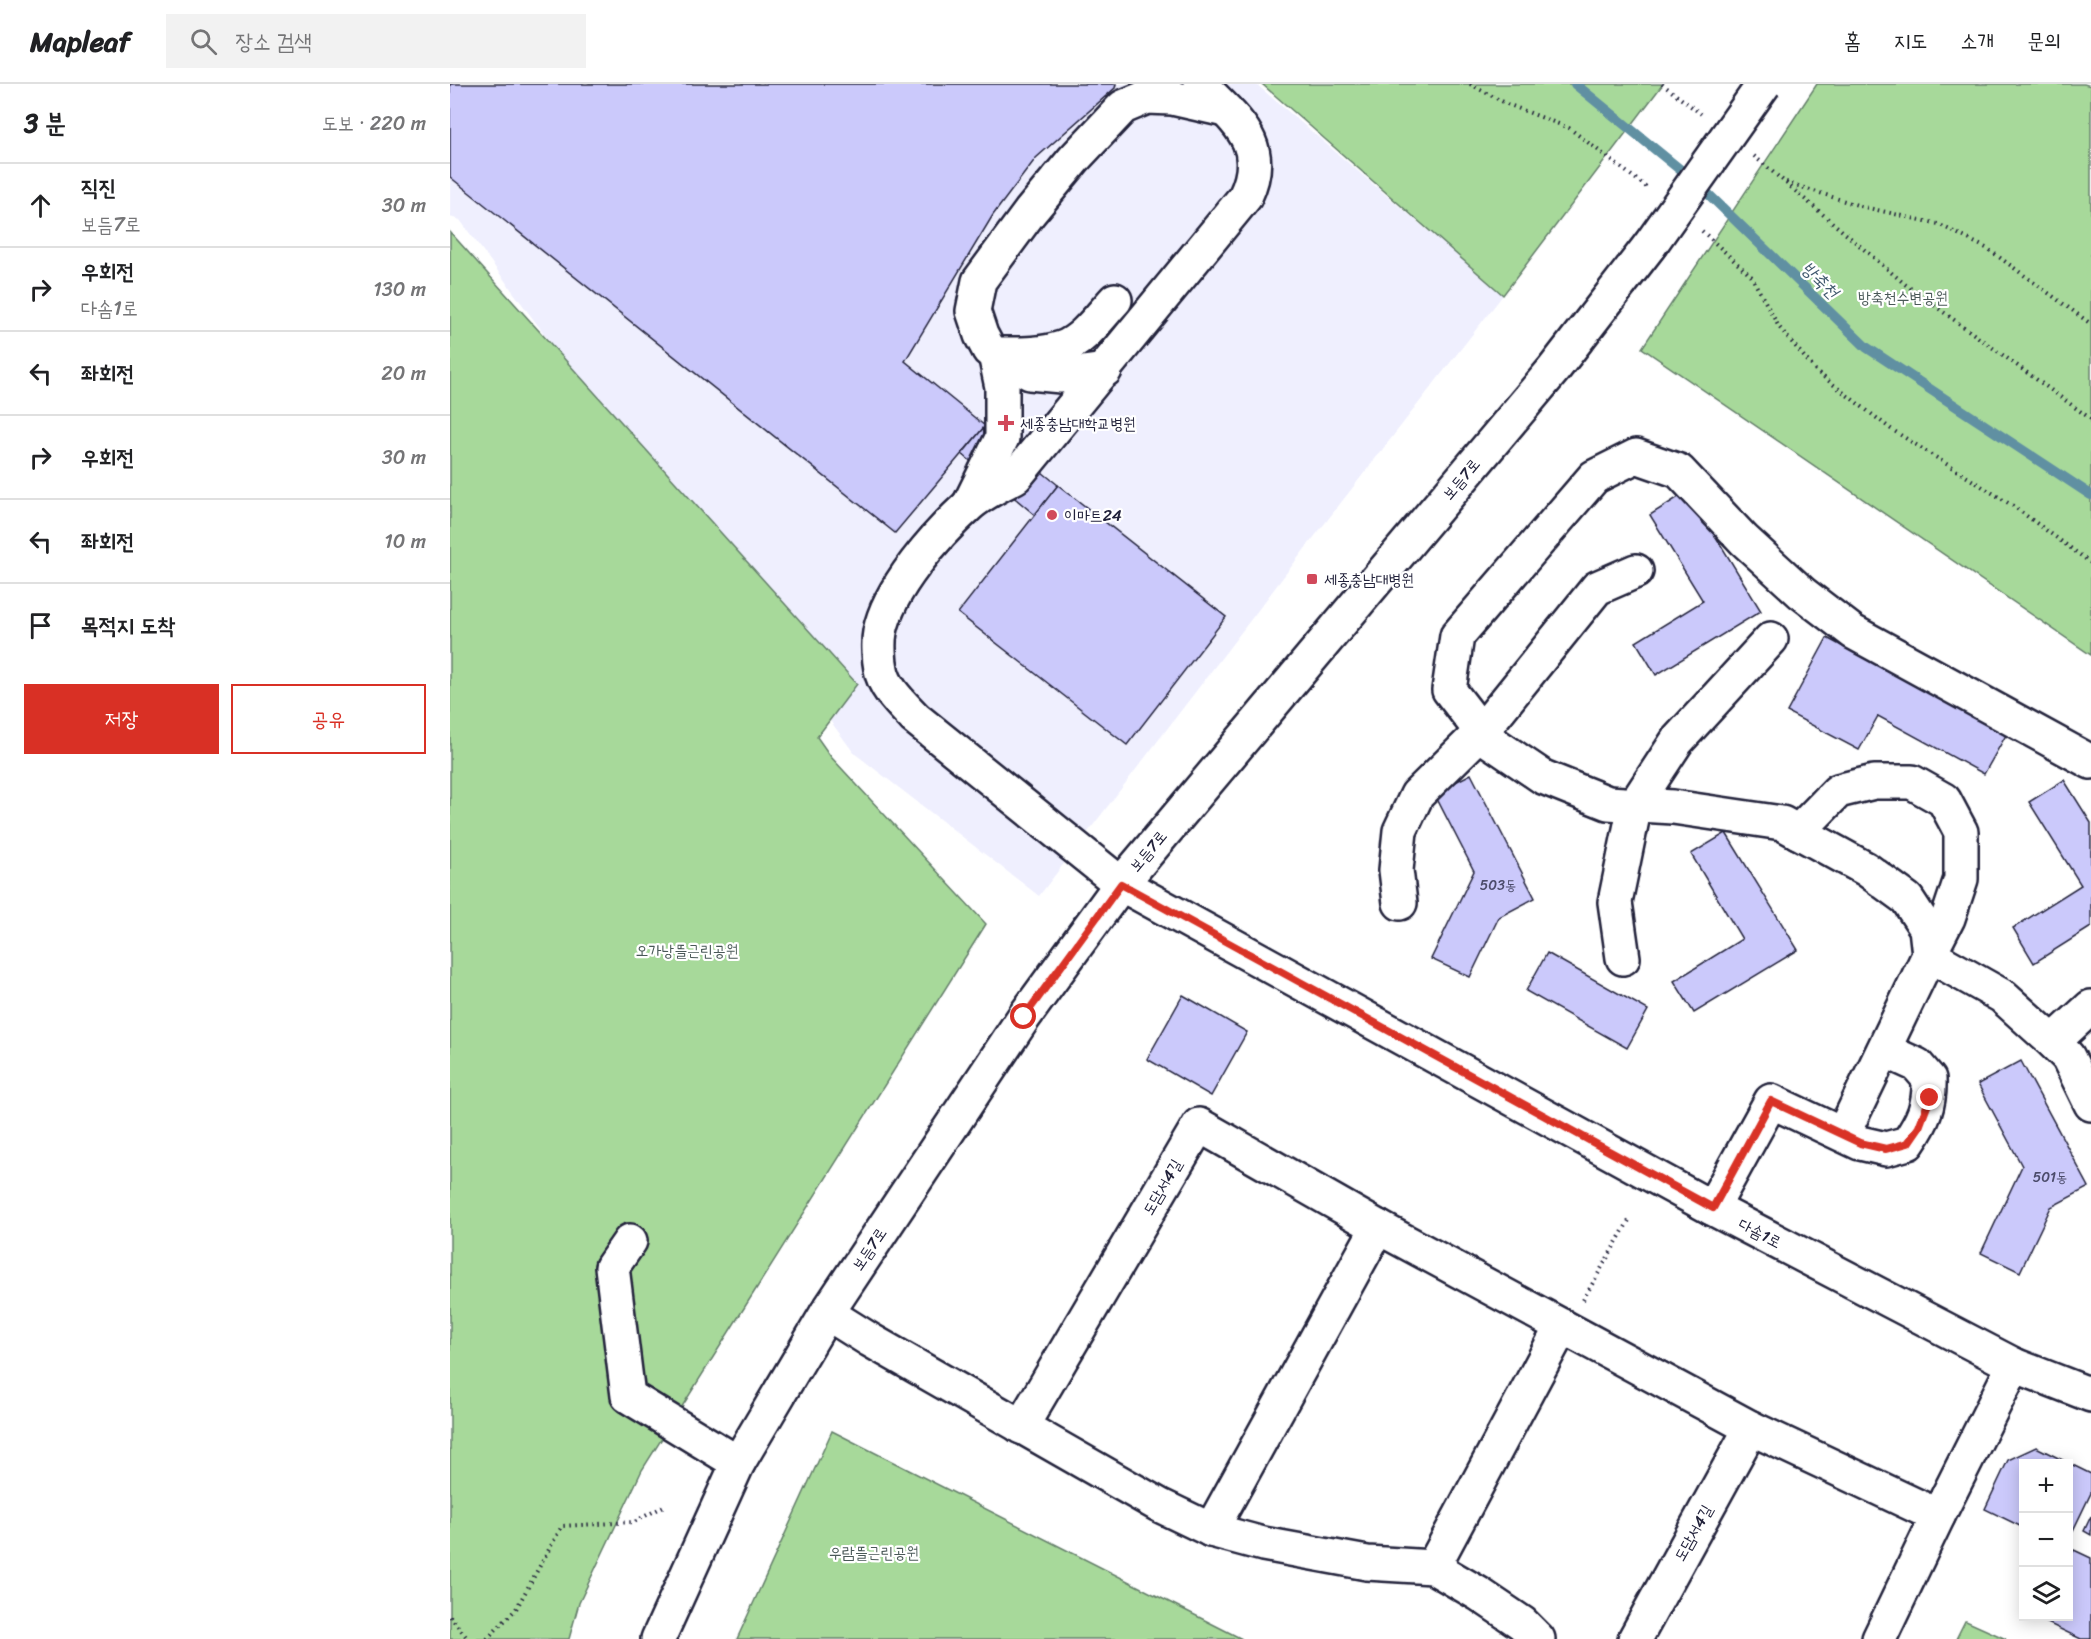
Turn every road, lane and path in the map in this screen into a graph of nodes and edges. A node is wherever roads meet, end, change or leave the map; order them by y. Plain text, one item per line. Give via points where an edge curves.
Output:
1 (1200, 84) edge
2 (1470, 84) edge
3 (1662, 84) edge
4 (1764, 84) edge
5 (1127, 95) edge
6 (1224, 110) junction
7 (1708, 119) dead end
8 (1751, 154) dead end
9 (1783, 181) junction
10 (1655, 194) dead end
11 (1700, 229) dead end
12 (1115, 300) dead end
13 (2091, 324) edge
14 (995, 354) junction
15 (1105, 370) junction
16 (2091, 419) edge
17 (970, 503) junction
18 (2091, 563) edge
19 (1636, 571) dead end
20 (1771, 639) dead end
21 (1481, 732) junction
22 (2091, 762) edge
23 (1635, 805) junction
24 (1798, 832) junction
25 (1121, 884) junction
26 (1400, 903) dead end
27 (1929, 955) junction
28 (1623, 958) dead end
29 (2091, 1007) edge
30 (2053, 1042) junction
31 (1884, 1050) junction
32 (2091, 1104) edge
33 (1843, 1134) junction
34 (1713, 1208) junction
35 (1631, 1217) dead end
36 (1378, 1227) junction
37 (630, 1241) dead end
38 (827, 1313) junction
39 (1572, 1314) junction
40 (2014, 1365) junction
41 (2091, 1395) edge
42 (1021, 1427) junction
43 (1751, 1428) junction
44 (738, 1463) junction
45 (666, 1505) dead end
46 (1938, 1516) junction
47 (1211, 1530) junction
48 (1433, 1567) junction
49 (450, 1616) edge
50 (468, 1639) edge
51 (487, 1639) edge
52 (657, 1639) edge
53 (1538, 1639) edge
54 (1635, 1639) edge
55 (1880, 1639) edge

1 - 6 street
2 - 10 path via 1507,104 1569,128
3 - 7 path
4 - 25 street, 보듬7로, bridge via 1650,245 1554,369
5 - 6 street via 1172,98
5 - 14 street via 1030,212 979,281 973,311 989,350
6 - 15 street via 1247,134 1253,148 1253,181 1245,197
8 - 9 path
9 - 13 path via 1860,206 1938,224 1988,249
9 - 16 path via 1906,285
11 - 18 path via 1750,276 1779,327 1817,372 1891,429 2013,506
12 - 14 street via 1081,336 1063,347
14 - 15 street via 1030,373 1061,376
14 - 17 street via 1002,387 1002,438
15 - 17 street via 1016,476
17 - 25 street, 다솜1로 via 899,587 880,633 881,670 891,691 915,718
19 - 21 street via 1597,588
20 - 23 street via 1677,741
21 - 22 street via 1449,690 1456,636 1594,477 1636,456 1680,471 1744,540 1802,593 1853,632
21 - 23 street via 1543,777 1608,803
21 - 26 street via 1417,795 1400,831 1396,870
23 - 24 street via 1782,823
23 - 28 street via 1615,902
24 - 27 street via 1866,869 1907,899 1926,928
24 - 27 street via 1838,791 1874,782 1912,782 1944,801 1961,832 1961,879 1948,918
25 - 34 street, 다솜1로
25 - 38 street, 보듬7로 via 1024,1017
27 - 30 street via 2002,996
27 - 31 street
29 - 30 street
30 - 32 street via 2068,1057
31 - 33 street
31 - 33 street via 1917,1065 1929,1079 1930,1098 1919,1127 1908,1143 1886,1149
33 - 34 street via 1771,1101
34 - 40 street, 다솜1로
35 - 39 path
36 - 39 street, 도담서4길
36 - 42 street, 도담서4길 via 1198,1125
36 - 47 street
37 - 44 street via 612,1267 628,1396
38 - 42 street
38 - 44 street, 보듬7로
39 - 43 street, 도담서4길
39 - 48 street
40 - 41 street, 다솜1로
40 - 46 street
42 - 47 street
43 - 46 street, 도담서4길
43 - 54 street, 도담서4길
44 - 52 street, 보듬7로
45 - 51 path via 634,1522 561,1526 516,1610
46 - 55 street
47 - 48 street via 1356,1561
48 - 53 street via 1522,1623
49 - 50 path

